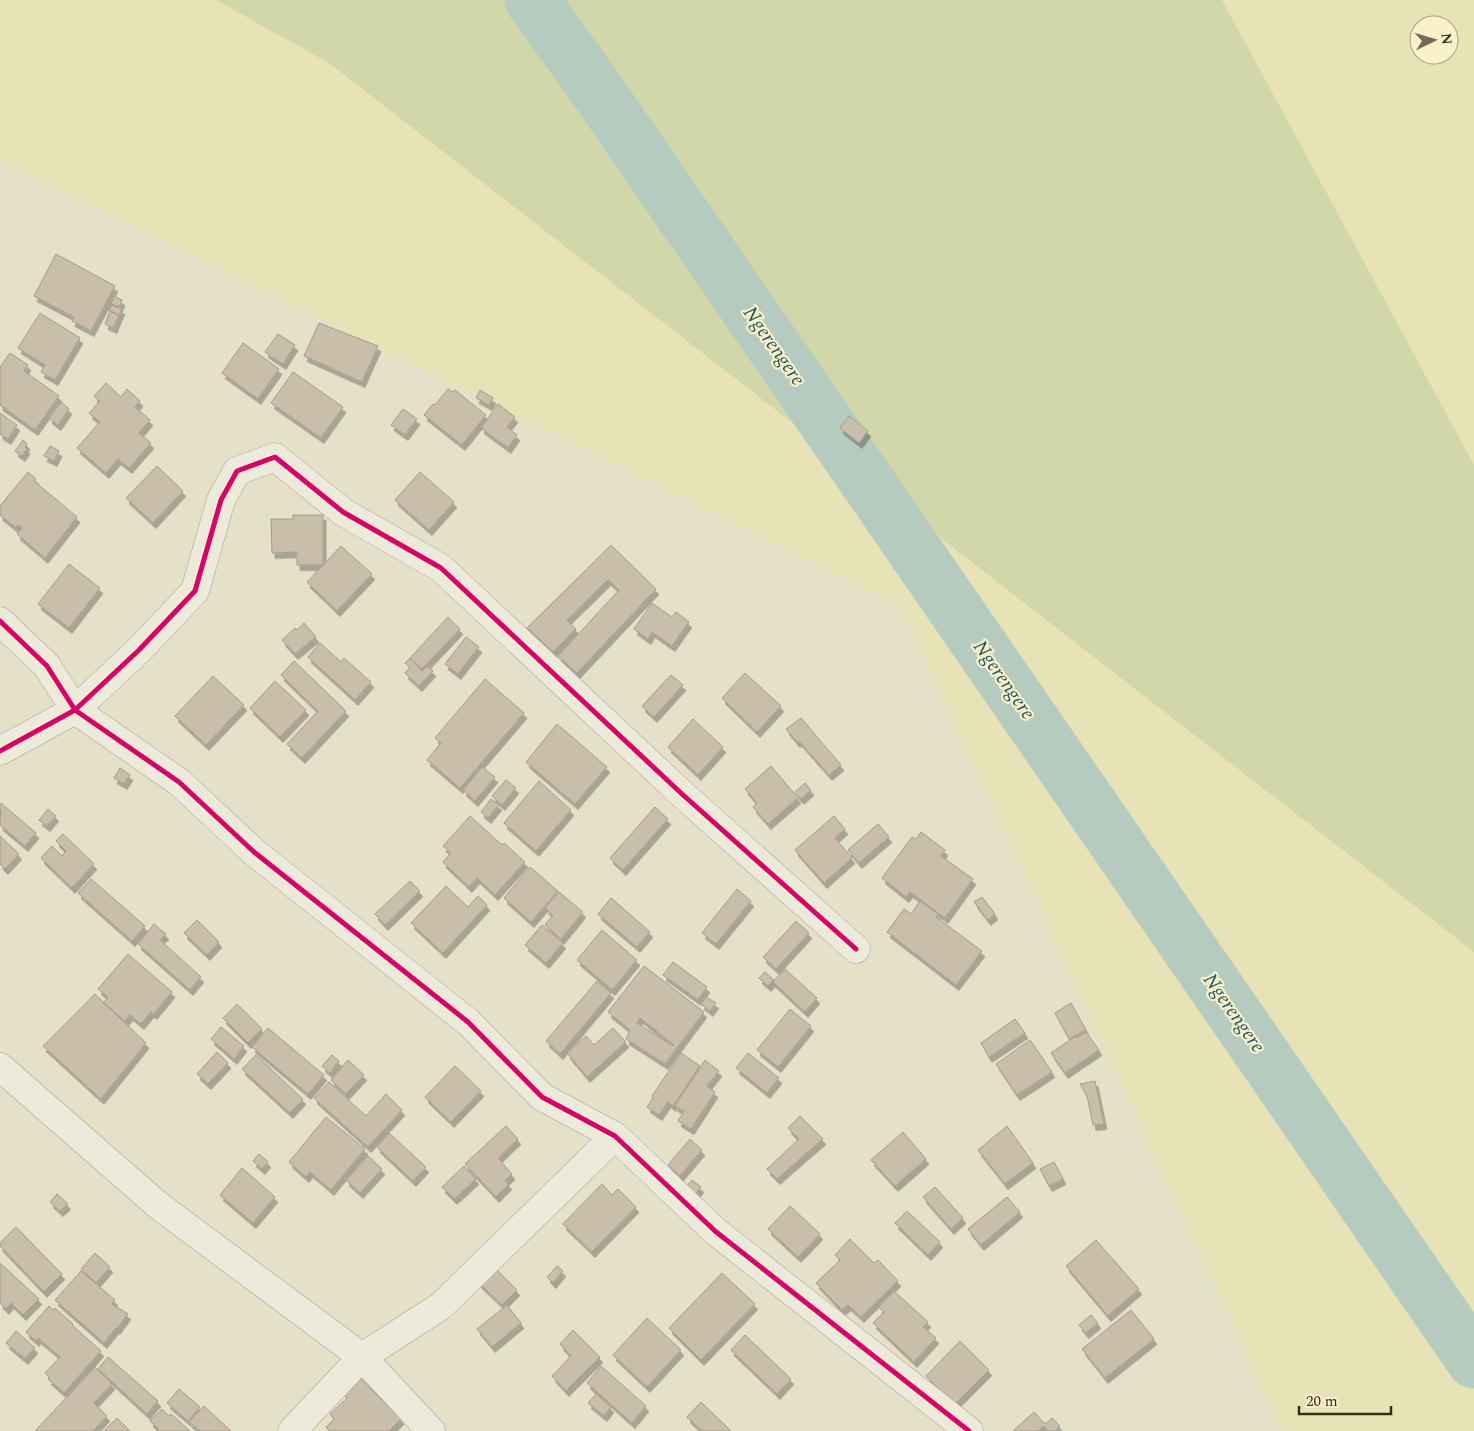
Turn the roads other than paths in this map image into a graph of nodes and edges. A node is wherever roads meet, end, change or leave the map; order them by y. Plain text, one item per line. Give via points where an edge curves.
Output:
1 (0, 621) edge
2 (75, 710) junction
3 (0, 751) edge
4 (856, 949) dead end
5 (0, 1067) edge
6 (615, 1136) junction
7 (362, 1357) junction
8 (292, 1431) edge
9 (431, 1431) edge
10 (969, 1431) edge

1 - 2 street via 47,666
2 - 3 street
2 - 4 street via 195,591 221,500 236,471 275,457 342,512 441,568 682,794
2 - 6 street via 179,782 254,852 468,1022 542,1097
5 - 7 street via 159,1206
6 - 7 street via 441,1306
6 - 10 street via 716,1231
7 - 8 street
7 - 9 street

